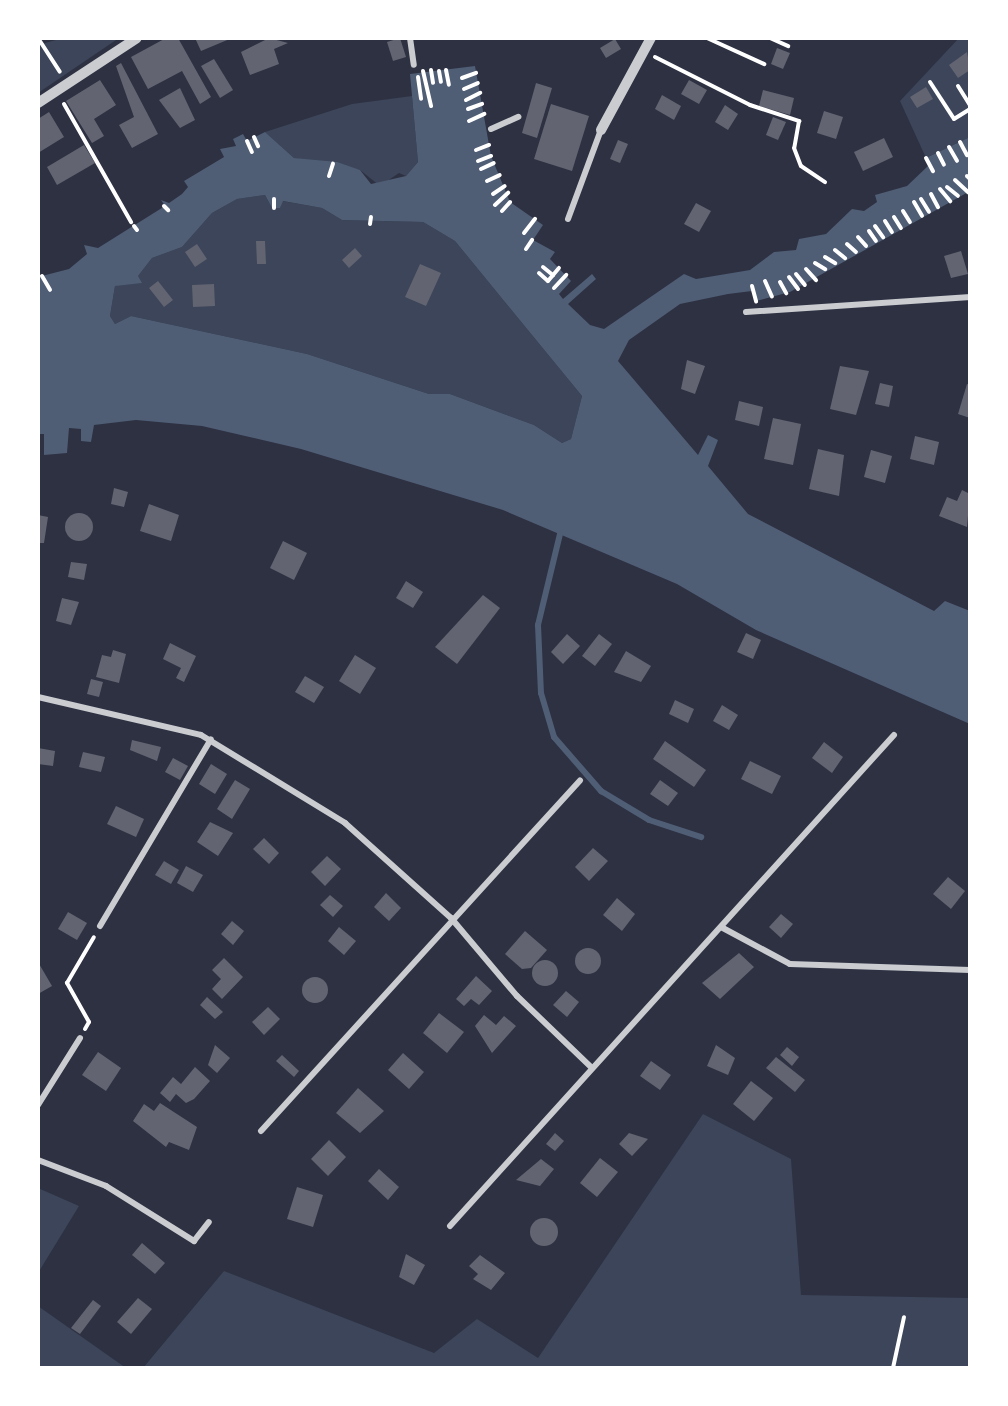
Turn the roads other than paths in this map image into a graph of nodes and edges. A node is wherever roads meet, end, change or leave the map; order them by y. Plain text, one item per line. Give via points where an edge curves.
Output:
1 (137, 38) edge
2 (410, 38) edge
3 (651, 38) edge
4 (418, 69) road end
5 (38, 103) edge
6 (518, 117) dead end
7 (490, 128) dead end
8 (601, 130) joint
9 (568, 219) dead end
10 (970, 297) edge
11 (746, 312) dead end
12 (38, 697) edge
13 (894, 735) dead end
14 (211, 739) junction
15 (580, 781) dead end
16 (451, 918) junction
17 (100, 926) road end
18 (721, 927) junction
19 (970, 970) edge
20 (80, 1038) road end
21 (591, 1068) junction
22 (38, 1104) edge
23 (261, 1131) dead end
24 (38, 1160) edge
25 (209, 1222) dead end
26 (450, 1226) dead end

1 - 5 street
2 - 4 lane
3 - 8 street
6 - 7 lane
8 - 9 lane
10 - 11 lane
12 - 14 lane
13 - 18 lane
14 - 16 lane via 346,823
14 - 17 lane
15 - 16 lane
16 - 21 lane
16 - 23 lane
18 - 19 lane via 790,964
18 - 21 lane
20 - 22 lane
21 - 26 lane
24 - 25 lane via 106,1186 194,1241

